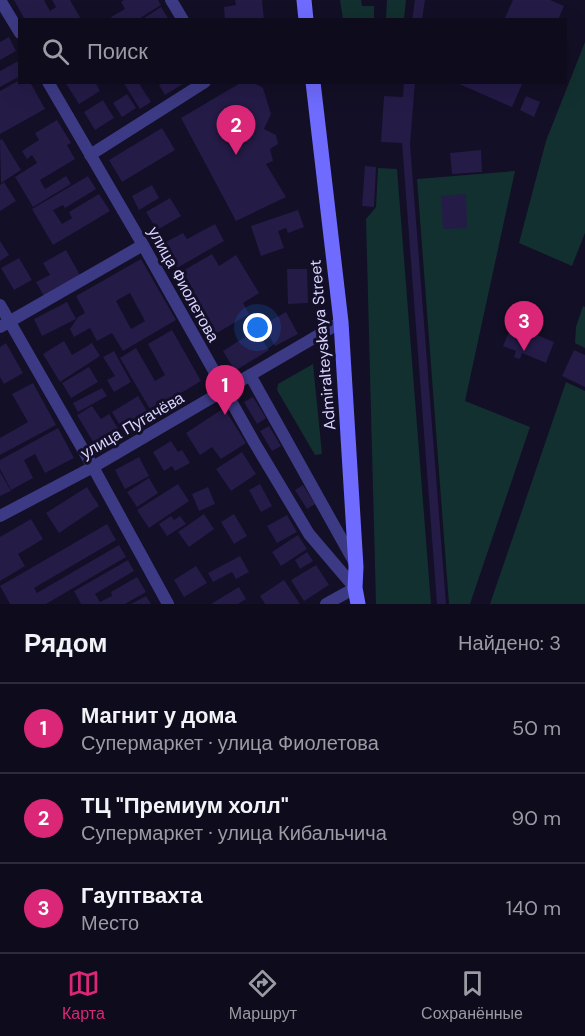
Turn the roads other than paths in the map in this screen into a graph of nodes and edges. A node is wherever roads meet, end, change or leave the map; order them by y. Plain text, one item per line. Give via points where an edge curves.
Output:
1 (0, 0) edge
2 (171, 0) edge
3 (304, 0) edge
4 (182, 18) edge
5 (306, 18) edge
6 (18, 30) edge
7 (49, 84) edge
8 (202, 84) edge
9 (313, 84) edge
10 (90, 155) junction
11 (143, 245) junction
12 (0, 305) edge
13 (341, 322) junction
14 (5, 325) edge
15 (250, 375) junction
16 (225, 390) junction
17 (93, 467) junction
18 (0, 516) edge
19 (356, 567) junction
20 (355, 588) junction
21 (168, 604) edge
22 (326, 604) edge
23 (358, 604) edge

1 - 6 street
2 - 4 street
3 - 5 main road
7 - 10 street, улица Фиолетова
8 - 10 street
9 - 13 main road, Admiralteyskaya Street
10 - 11 street, улица Фиолетова
11 - 14 street
11 - 16 street, улица Фиолетова
12 - 14 street
13 - 15 street, улица Пугачёва
13 - 19 main road, Admiralteyskaya Street
14 - 17 street
15 - 16 street, улица Пугачёва
15 - 19 street
16 - 17 street, улица Пугачёва
16 - 20 street, улица Фиолетова via 309,534
17 - 18 street, улица Пугачёва
17 - 21 street
19 - 20 main road, Admiralteyskaya Street
20 - 22 street
20 - 23 main road, Admiralteyskaya Street

